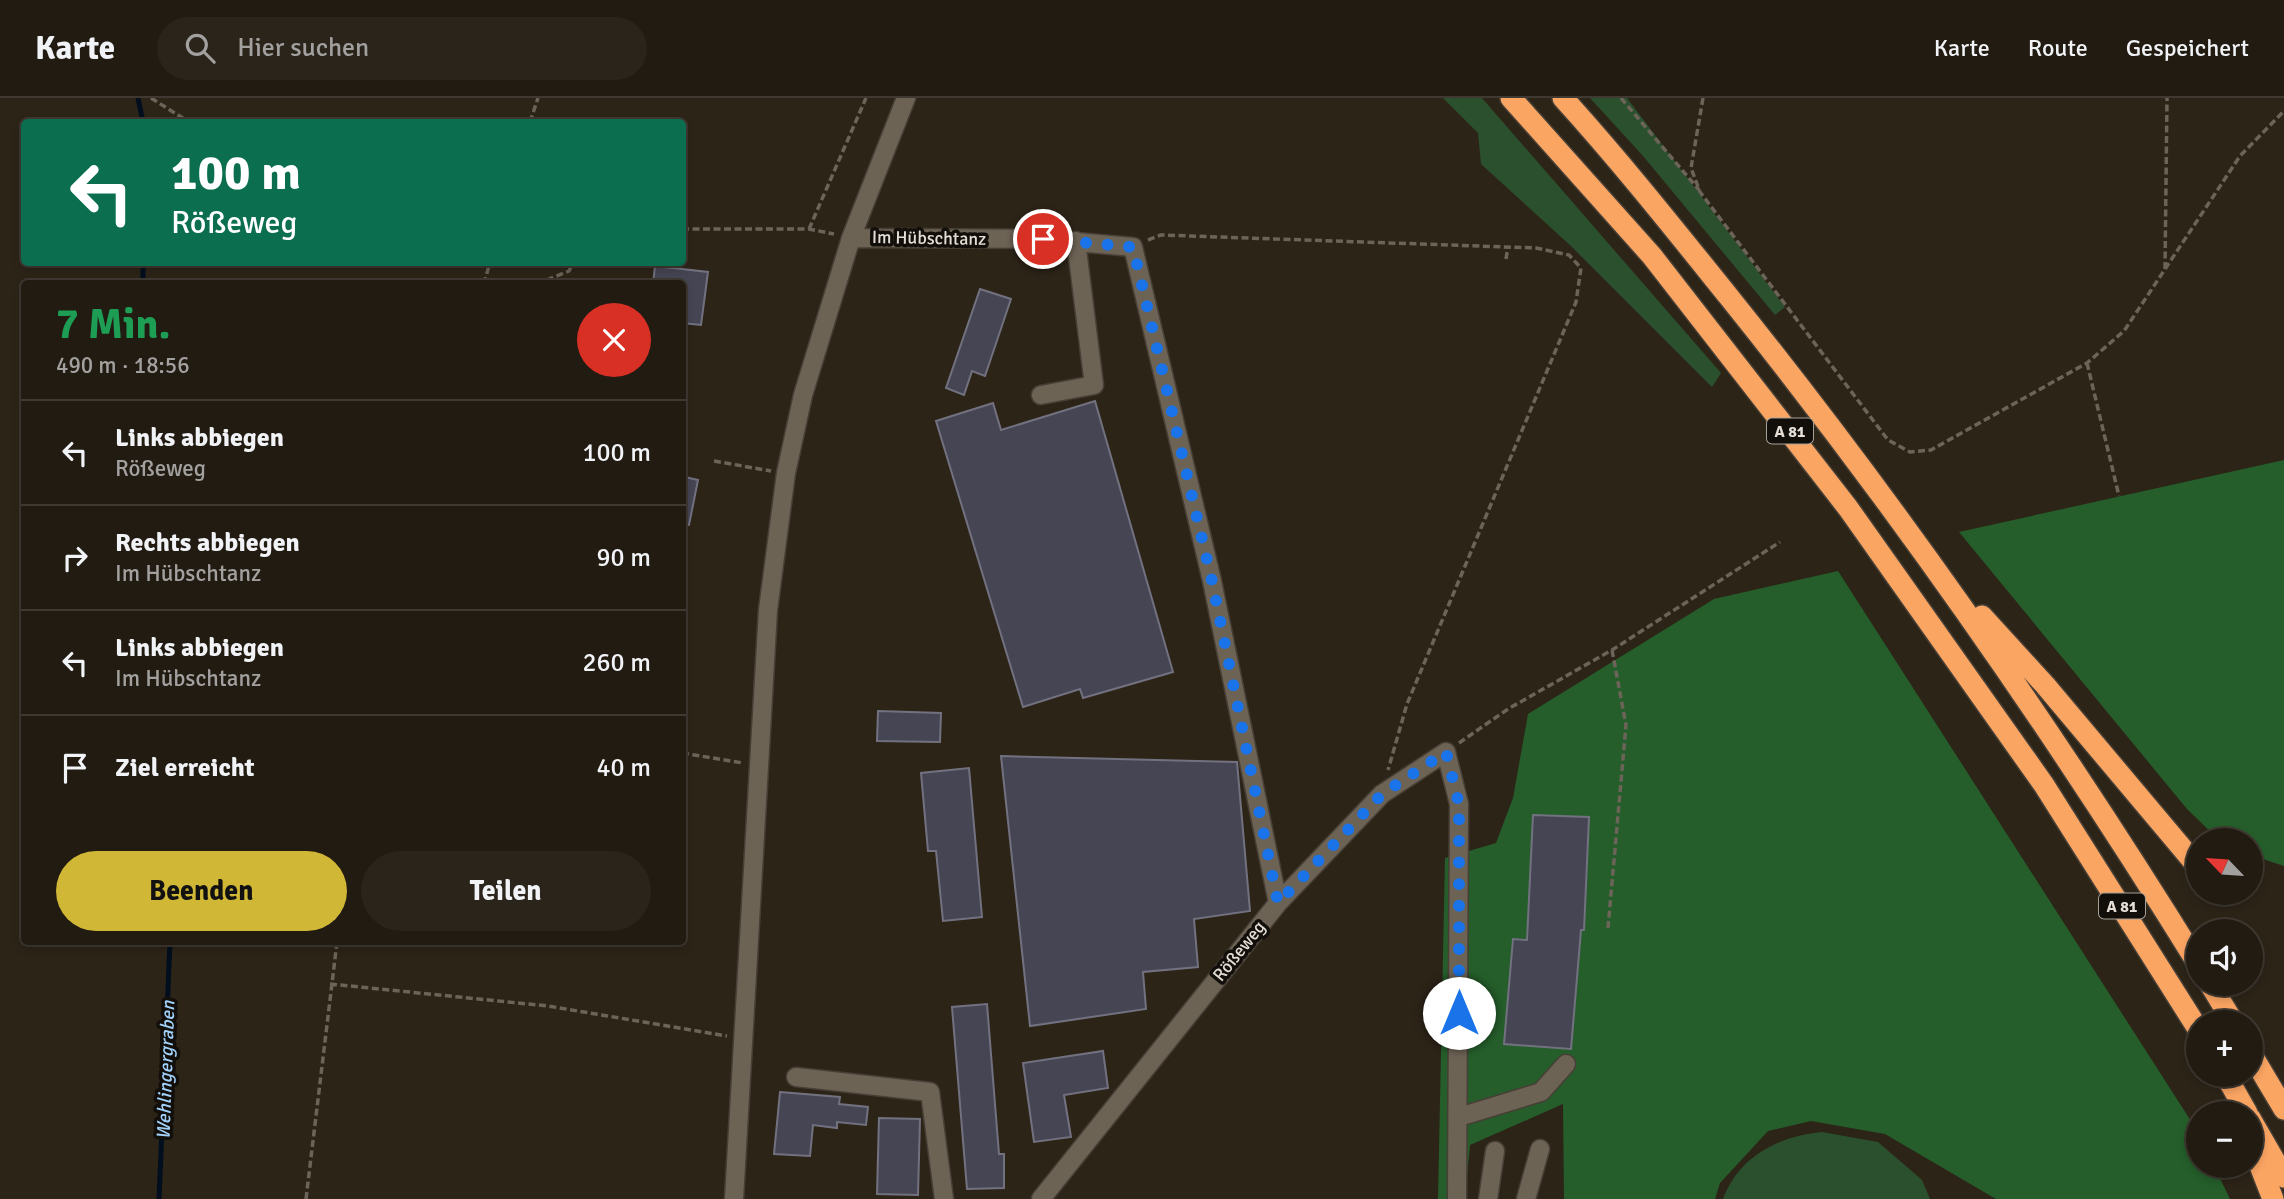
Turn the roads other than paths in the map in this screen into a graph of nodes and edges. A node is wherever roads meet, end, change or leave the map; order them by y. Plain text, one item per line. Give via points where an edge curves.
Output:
1 (906, 98) edge
2 (1511, 98) edge
3 (1563, 98) edge
4 (851, 238) junction
5 (1076, 241) junction
6 (1041, 395) dead end
7 (1928, 557) junction
8 (2186, 853) edge
9 (1278, 903) junction
10 (2186, 945) edge
11 (2186, 1010) edge
12 (1566, 1063) dead end
13 (2263, 1074) edge
14 (796, 1077) dead end
15 (2284, 1109) edge
16 (1459, 1118) junction
17 (2263, 1141) edge
18 (1540, 1149) dead end
19 (1495, 1152) dead end
20 (2263, 1173) edge
21 (2284, 1177) edge
22 (734, 1199) edge
23 (944, 1199) edge
24 (1041, 1199) edge
25 (1457, 1199) edge
26 (1488, 1199) edge
27 (1526, 1199) edge
28 (2273, 1199) edge

1 - 4 street
2 - 11 highway, A 81 via 1652,256 1883,555 2044,785
3 - 7 highway, A 81 via 1826,419
4 - 5 street, Im Hübschtanz
4 - 22 street via 803,395 786,473 768,610
5 - 6 street via 1094,385
5 - 9 street, Im Hübschtanz via 1133,247 1212,581
7 - 8 highway via 2045,685
7 - 10 highway, A 81 via 2068,759
9 - 16 street, Rößeweg via 1382,794 1446,752 1459,804
9 - 24 street, Rößeweg
12 - 16 street via 1541,1091
13 - 15 highway
14 - 23 street via 930,1092
16 - 25 street
17 - 21 highway
18 - 27 street
19 - 26 street
20 - 28 highway

